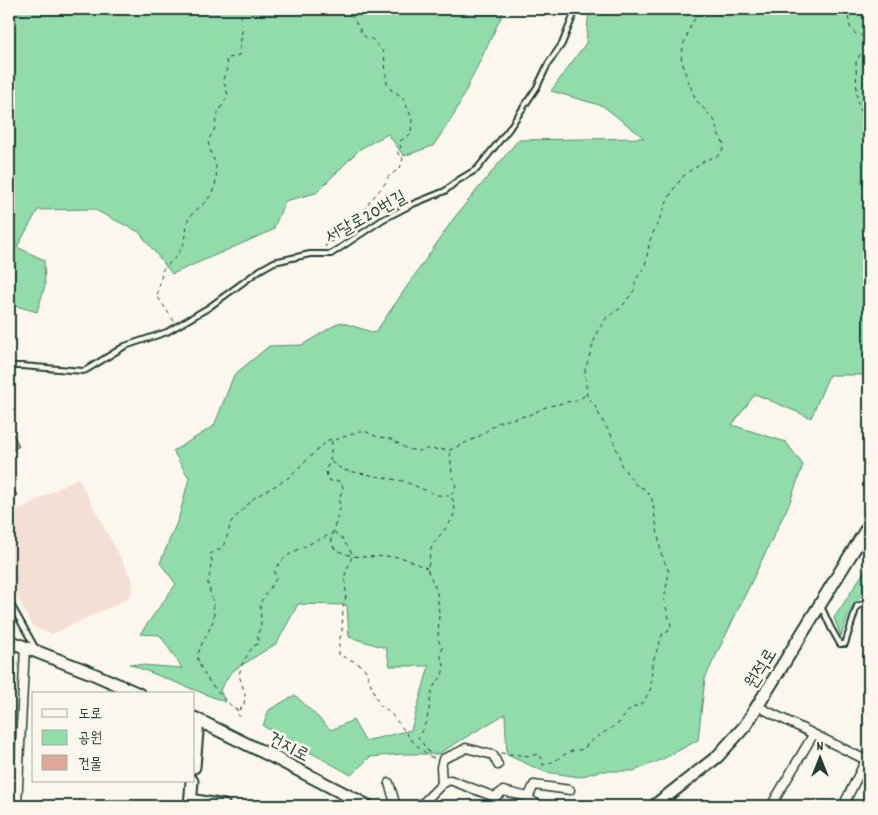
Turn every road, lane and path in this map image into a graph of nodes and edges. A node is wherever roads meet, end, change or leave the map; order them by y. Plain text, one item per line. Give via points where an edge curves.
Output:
1 (244, 9) edge
2 (349, 9) edge
3 (576, 9) edge
4 (702, 9) edge
5 (846, 9) edge
6 (869, 117) edge
7 (331, 254) junction
8 (177, 325) junction
9 (9, 366) edge
10 (586, 392) junction
11 (332, 440) junction
12 (450, 450) junction
13 (330, 462) junction
14 (451, 496) junction
15 (869, 525) edge
16 (334, 532) junction
17 (352, 557) junction
18 (427, 569) junction
19 (9, 601) edge
20 (869, 602) edge
21 (820, 604) junction
22 (9, 641) edge
23 (26, 647) junction
24 (38, 652) junction
25 (134, 692) edge
26 (757, 706) junction
27 (238, 711) junction
28 (241, 717) dead end
29 (196, 719) edge
30 (813, 735) junction
31 (195, 743) edge
32 (869, 744) edge
33 (869, 748) edge
34 (495, 753) dead end
35 (498, 765) dead end
36 (192, 782) edge
37 (389, 783) dead end
38 (442, 784) junction
39 (570, 790) dead end
40 (528, 798) junction
41 (191, 803) edge
42 (17, 806) edge
43 (224, 806) edge
44 (368, 806) edge
45 (396, 806) edge
46 (420, 806) edge
47 (537, 806) edge
48 (654, 806) edge
49 (771, 806) edge
50 (843, 806) edge

1 - 8 path via 239,55 226,58 223,80 228,95 209,139 216,168 213,193 189,217 186,237 174,260 163,269 157,296
2 - 7 path via 361,34 372,39 384,53 387,83 392,91 402,96 412,118 411,134 400,141 398,154 403,158 400,168 388,177 366,206 360,224 325,246
3 - 7 lane, 서달로20번길 via 562,44 536,87 509,129 477,169 445,191 382,220
4 - 10 path via 692,23 681,56 696,100 715,121 723,149 718,156 686,172 672,191 650,240 645,266 635,281 635,289 597,332 586,370
5 - 6 path via 850,29 866,42 864,52 856,62 856,81 857,100
7 - 8 lane, 서달로20번길 via 310,254 274,262 208,308
8 - 9 lane, 서달로20번길 via 167,332 125,346 82,371
10 - 12 path via 576,401 499,422 478,437
10 - 34 path via 610,432 621,465 652,499 661,552 669,572 664,600 671,625 668,632 663,633 657,648 652,664 651,688 643,703 630,709 619,723 584,749 574,750 553,763 543,765 537,754
11 - 12 path via 361,431 391,439 407,449
11 - 13 path
11 - 27 path via 322,444 288,478 254,498 231,522 222,548 210,554 208,582 214,615 197,659 214,688
12 - 14 path via 456,487
13 - 14 path via 343,470 403,481 440,496
13 - 16 path via 326,468 327,477 342,484 343,488
14 - 18 path via 453,512 447,528 431,549
15 - 21 street, 원적로
16 - 17 path via 342,538
16 - 17 path via 333,547
16 - 27 path via 286,556 276,567 276,579 260,603 258,644 253,646 240,670 239,680 245,694 244,706
17 - 18 path via 398,557
17 - 18 path via 345,575 340,655 364,669 379,705 389,711 423,752 435,760 418,737 425,727 430,695 442,677 444,665 438,639 437,592
19 - 24 lane
20 - 21 lane via 857,606 845,644 836,639
21 - 26 street, 원적로
22 - 23 street
23 - 24 street
23 - 42 street
24 - 25 street
26 - 30 street
26 - 48 street, 원적로 via 745,726 718,757
27 - 28 path
29 - 31 street
29 - 44 street, 건지로
30 - 49 street
30 - 50 street via 866,760
32 - 33 path
35 - 38 street via 492,754 466,748 443,759
36 - 41 street
37 - 45 street
38 - 40 street via 450,780 495,797 503,791
38 - 46 street
39 - 40 street via 534,785
40 - 47 street
41 - 43 street

